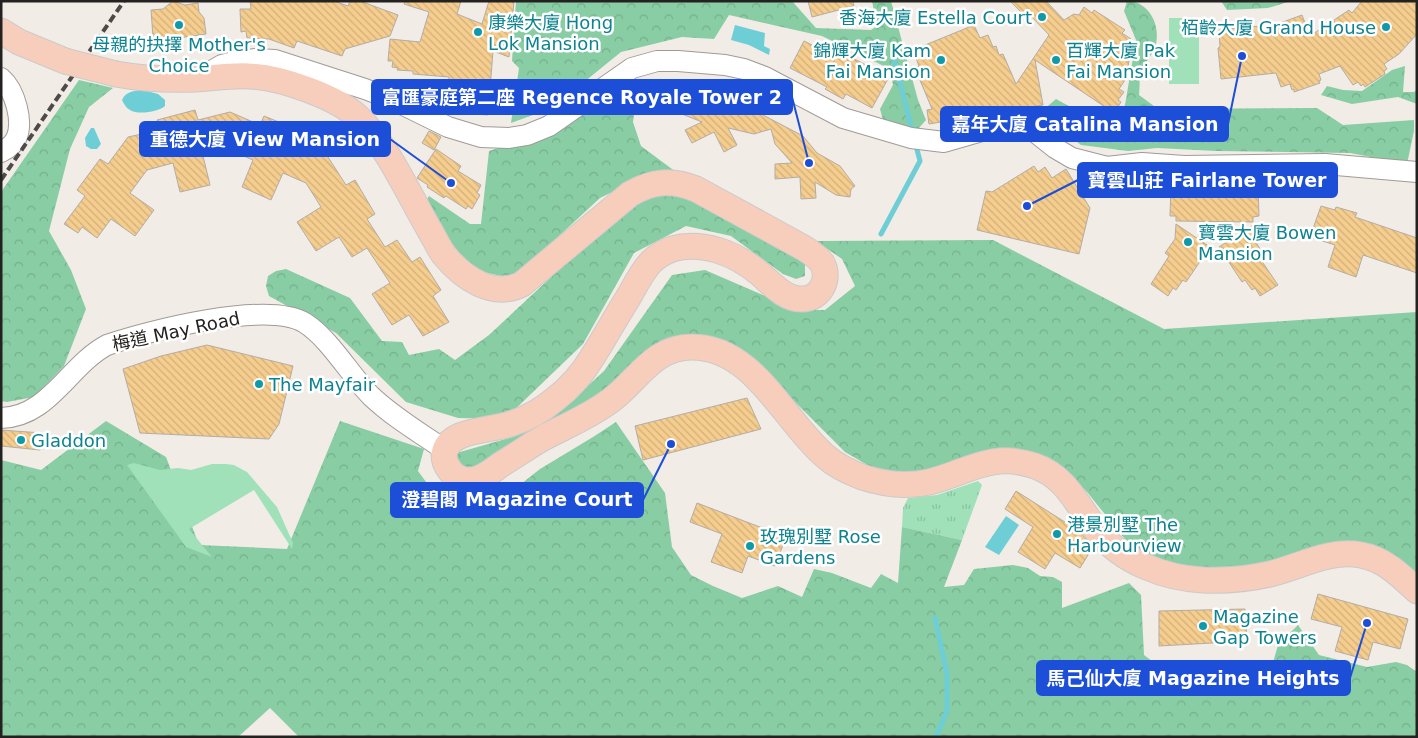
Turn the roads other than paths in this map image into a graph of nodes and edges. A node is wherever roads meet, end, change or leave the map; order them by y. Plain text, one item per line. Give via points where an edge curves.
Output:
1 (1, 30) edge
2 (1, 78) edge
3 (197, 79) junction
4 (1, 152) edge
5 (1417, 172) edge
6 (1, 418) edge
7 (445, 450) junction
8 (1417, 591) edge

1 - 3 main road, bridge via 19,42 64,61 116,74 161,80
2 - 4 street via 9,88 19,118 17,138
3 - 5 street via 222,65 238,61 274,60 391,98 448,127 481,137 509,138 549,126 632,68 656,61 678,61 744,69 843,118 918,139 944,142 1016,124 1026,125 1072,158 1106,167 1142,163 1184,166 1325,164
3 - 7 main road via 250,76 287,83 317,92 352,112 379,143 444,254 468,278 486,287 510,290 522,284 630,194 649,185 668,182 696,189 802,247 822,263 825,276 821,289 810,298 796,299 784,294 728,253 706,248 669,250 647,267 591,360 564,392 519,421 462,434
6 - 7 street, 梅道 May Road via 23,415 38,405 107,345 214,319 250,314 277,315 296,319 314,330 377,402
7 - 8 main road via 446,466 454,475 466,480 478,479 611,401 656,358 683,347 705,348 740,362 822,454 867,479 914,484 983,462 1014,461 1053,475 1069,490 1107,542 1134,560 1169,575 1199,580 1238,579 1273,573 1338,554 1356,554 1382,562

